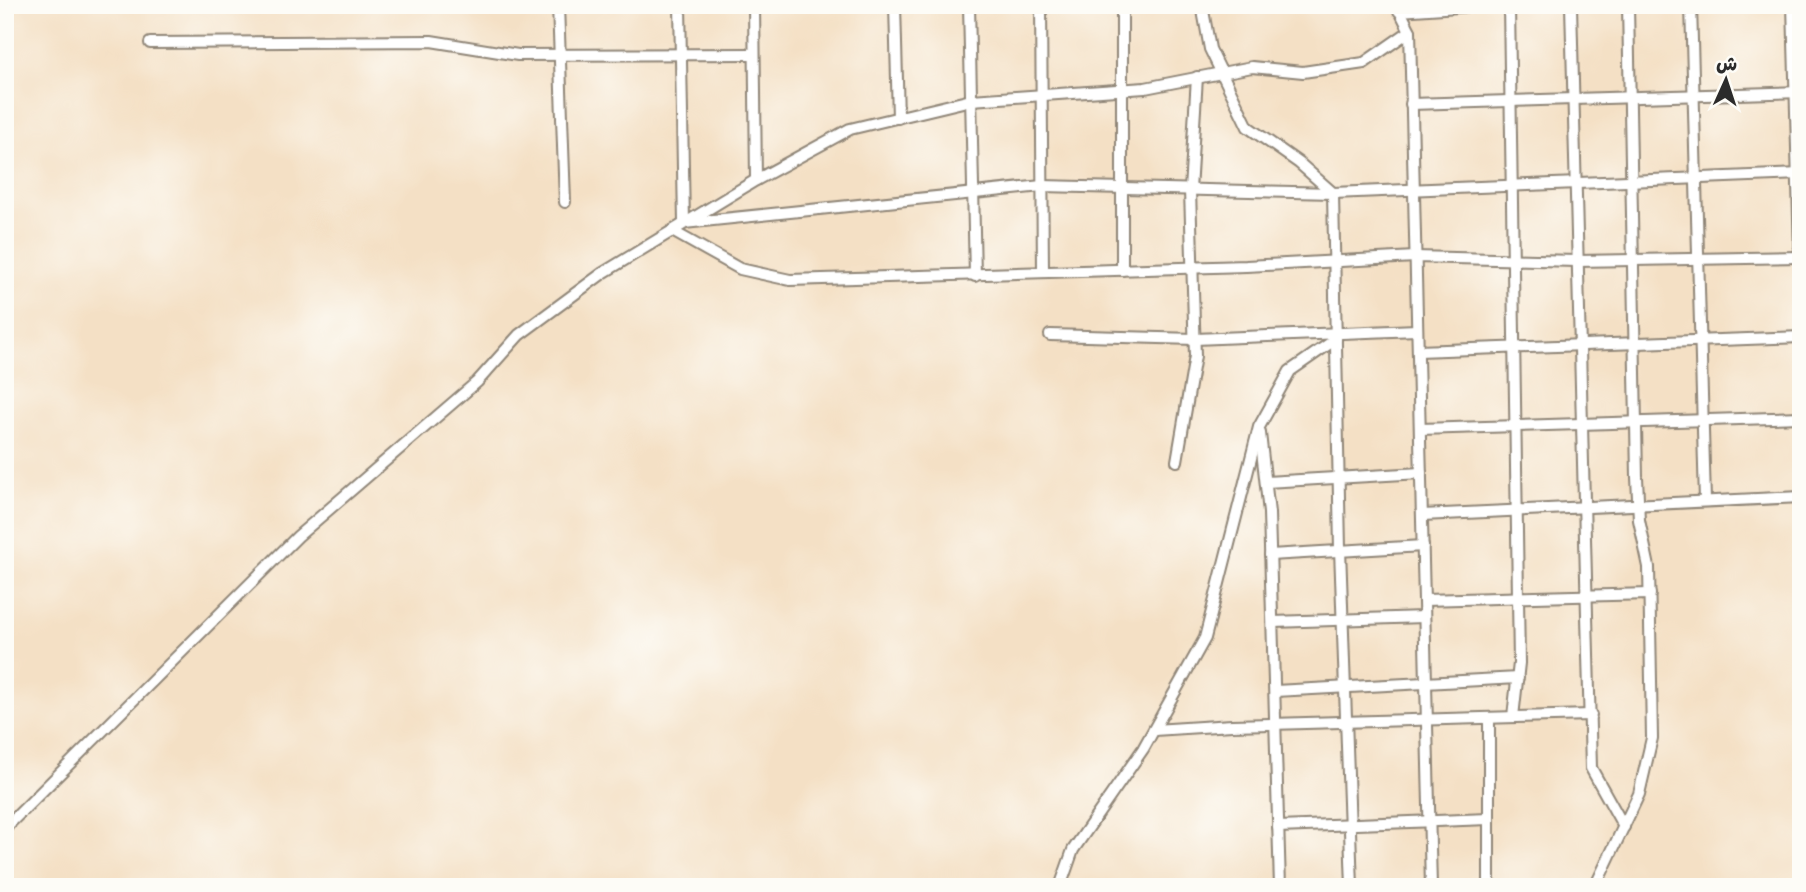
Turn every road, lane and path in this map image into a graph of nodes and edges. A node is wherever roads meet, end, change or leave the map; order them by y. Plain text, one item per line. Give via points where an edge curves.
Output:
1 (558, 5) edge
2 (680, 5) edge
3 (754, 5) edge
4 (895, 5) edge
5 (970, 5) edge
6 (1041, 5) edge
7 (1122, 5) edge
8 (1202, 5) edge
9 (1488, 5) edge
10 (1510, 5) edge
11 (1572, 5) edge
12 (1608, 5) edge
13 (1628, 5) edge
14 (1636, 5) edge
15 (1691, 5) edge
16 (1793, 5) edge
17 (1398, 8) edge
18 (1410, 31) junction
19 (150, 43) dead end
20 (561, 54) junction
21 (681, 54) junction
22 (754, 54) junction
23 (1222, 72) junction
24 (1197, 77) junction
25 (1124, 89) junction
26 (1798, 92) edge
27 (1041, 95) junction
28 (1693, 96) junction
29 (1628, 97) junction
30 (1574, 99) junction
31 (971, 100) junction
32 (1511, 101) junction
33 (1411, 104) junction
34 (898, 118) junction
35 (1799, 174) edge
36 (1695, 178) junction
37 (756, 180) junction
38 (1630, 180) junction
39 (1577, 182) junction
40 (1512, 184) junction
41 (1042, 186) junction
42 (1123, 188) junction
43 (1414, 188) junction
44 (1190, 190) junction
45 (973, 193) junction
46 (1333, 193) junction
47 (565, 202) dead end
48 (684, 223) junction
49 (672, 231) junction
50 (1415, 257) junction
51 (1800, 257) edge
52 (1698, 259) junction
53 (1513, 260) junction
54 (1633, 260) junction
55 (1335, 261) junction
56 (1580, 261) junction
57 (1194, 268) junction
58 (1122, 270) junction
59 (1043, 272) junction
60 (975, 276) junction
61 (1801, 291) edge
62 (1417, 330) junction
63 (1050, 335) dead end
64 (1336, 336) junction
65 (1801, 337) edge
66 (1195, 339) junction
67 (1701, 342) junction
68 (1634, 344) junction
69 (1581, 346) junction
70 (1515, 348) junction
71 (1418, 351) junction
72 (1801, 417) edge
73 (1703, 421) junction
74 (1636, 423) junction
75 (1583, 424) junction
76 (1516, 426) junction
77 (1259, 427) junction
78 (1420, 429) junction
79 (1177, 461) dead end
80 (1421, 472) junction
81 (1339, 478) junction
82 (1266, 482) junction
83 (1801, 497) edge
84 (1705, 501) junction
85 (1638, 503) junction
86 (1584, 506) junction
87 (1517, 510) junction
88 (1422, 515) junction
89 (1423, 546) junction
90 (1340, 551) junction
91 (1270, 555) junction
92 (1650, 594) junction
93 (1586, 596) junction
94 (1518, 598) junction
95 (1424, 600) junction
96 (1424, 617) junction
97 (1342, 620) junction
98 (1273, 622) junction
99 (1518, 678) junction
100 (1426, 683) junction
101 (1345, 687) junction
102 (1275, 691) junction
103 (1591, 715) junction
104 (1513, 717) junction
105 (1489, 718) junction
106 (1427, 719) junction
107 (1346, 722) junction
108 (1276, 724) junction
109 (1154, 730) junction
110 (1489, 819) junction
111 (1430, 821) junction
112 (1350, 824) junction
113 (1279, 827) junction
114 (1624, 827) junction
115 (5, 828) edge
116 (1060, 887) edge
117 (1280, 887) edge
118 (1352, 887) edge
119 (1432, 887) edge
120 (1489, 887) edge
121 (1595, 887) edge

1 - 20 street
2 - 21 street
3 - 22 street
4 - 34 street
5 - 31 street
6 - 27 street
7 - 25 street
8 - 23 street via 1210,49
9 - 17 street
10 - 32 street
11 - 30 street
12 - 13 street
13 - 14 street
13 - 29 street
15 - 28 street
16 - 26 street
17 - 18 street
18 - 23 street via 1364,63 1303,72 1252,67
18 - 33 street
19 - 20 street via 431,41 518,55
20 - 21 street
20 - 47 street
21 - 22 street
21 - 48 street
22 - 37 street
23 - 24 street
23 - 46 street via 1248,127
24 - 25 street
24 - 44 street
25 - 27 street
25 - 42 street
26 - 28 street
26 - 35 street
27 - 31 street
27 - 41 street
28 - 29 street
28 - 36 street
29 - 30 street
29 - 38 street
30 - 32 street
30 - 39 street
31 - 34 street
31 - 45 street
32 - 33 street
32 - 40 street
33 - 43 street
34 - 37 street via 850,129
35 - 36 street
35 - 51 street
36 - 38 street
36 - 52 street
37 - 48 street
38 - 39 street
38 - 54 street
39 - 40 street
39 - 56 street
40 - 43 street
40 - 53 street
41 - 42 street
41 - 45 street
41 - 59 street
42 - 44 street
42 - 58 street
43 - 46 street
43 - 50 street
44 - 46 street
44 - 57 street
45 - 48 street
45 - 60 street
46 - 55 street
48 - 49 street
49 - 60 street via 740,269 790,280
49 - 115 street via 603,273 519,335 477,382 298,536
50 - 53 street
50 - 55 street
50 - 62 street
51 - 52 street
51 - 61 street
52 - 54 street
52 - 67 street
53 - 56 street
53 - 70 street
54 - 56 street
54 - 68 street
55 - 57 street
55 - 64 street
56 - 69 street
57 - 58 street
57 - 66 street
58 - 59 street
59 - 60 street
62 - 64 street
62 - 71 street
63 - 66 street
64 - 66 street
64 - 77 street via 1290,371
64 - 81 street
65 - 67 street
66 - 79 street
67 - 68 street
67 - 73 street
68 - 69 street
68 - 74 street
69 - 70 street
69 - 75 street
70 - 71 street
70 - 76 street
71 - 78 street
72 - 73 street
73 - 74 street
73 - 84 street
74 - 75 street
74 - 85 street
75 - 76 street
75 - 86 street
76 - 78 street
76 - 87 street
77 - 82 street
77 - 109 street via 1205,638
78 - 80 street
80 - 81 street
80 - 88 street
81 - 82 street
81 - 90 street
82 - 91 street
83 - 84 street
84 - 85 street
85 - 86 street
85 - 92 street
86 - 87 street
86 - 93 street
87 - 88 street
87 - 94 street
88 - 89 street
89 - 90 street
89 - 95 street
90 - 91 street
90 - 97 street
91 - 98 street
92 - 93 street
92 - 114 street via 1652,737 1639,794
93 - 94 street
93 - 103 street
94 - 95 street
94 - 99 street
95 - 96 street
96 - 97 street
96 - 100 street
97 - 98 street
97 - 101 street
98 - 102 street
99 - 100 street
99 - 104 street
100 - 101 street
100 - 106 street
101 - 102 street
101 - 107 street
102 - 108 street
103 - 104 street
103 - 114 street via 1591,768
104 - 105 street
105 - 106 street
105 - 110 street
106 - 107 street
106 - 111 street
107 - 108 street
107 - 112 street
108 - 109 street
108 - 113 street
109 - 116 street via 1073,850
110 - 111 street
110 - 120 street
111 - 112 street
111 - 119 street
112 - 113 street
112 - 118 street
113 - 117 street
114 - 121 street

